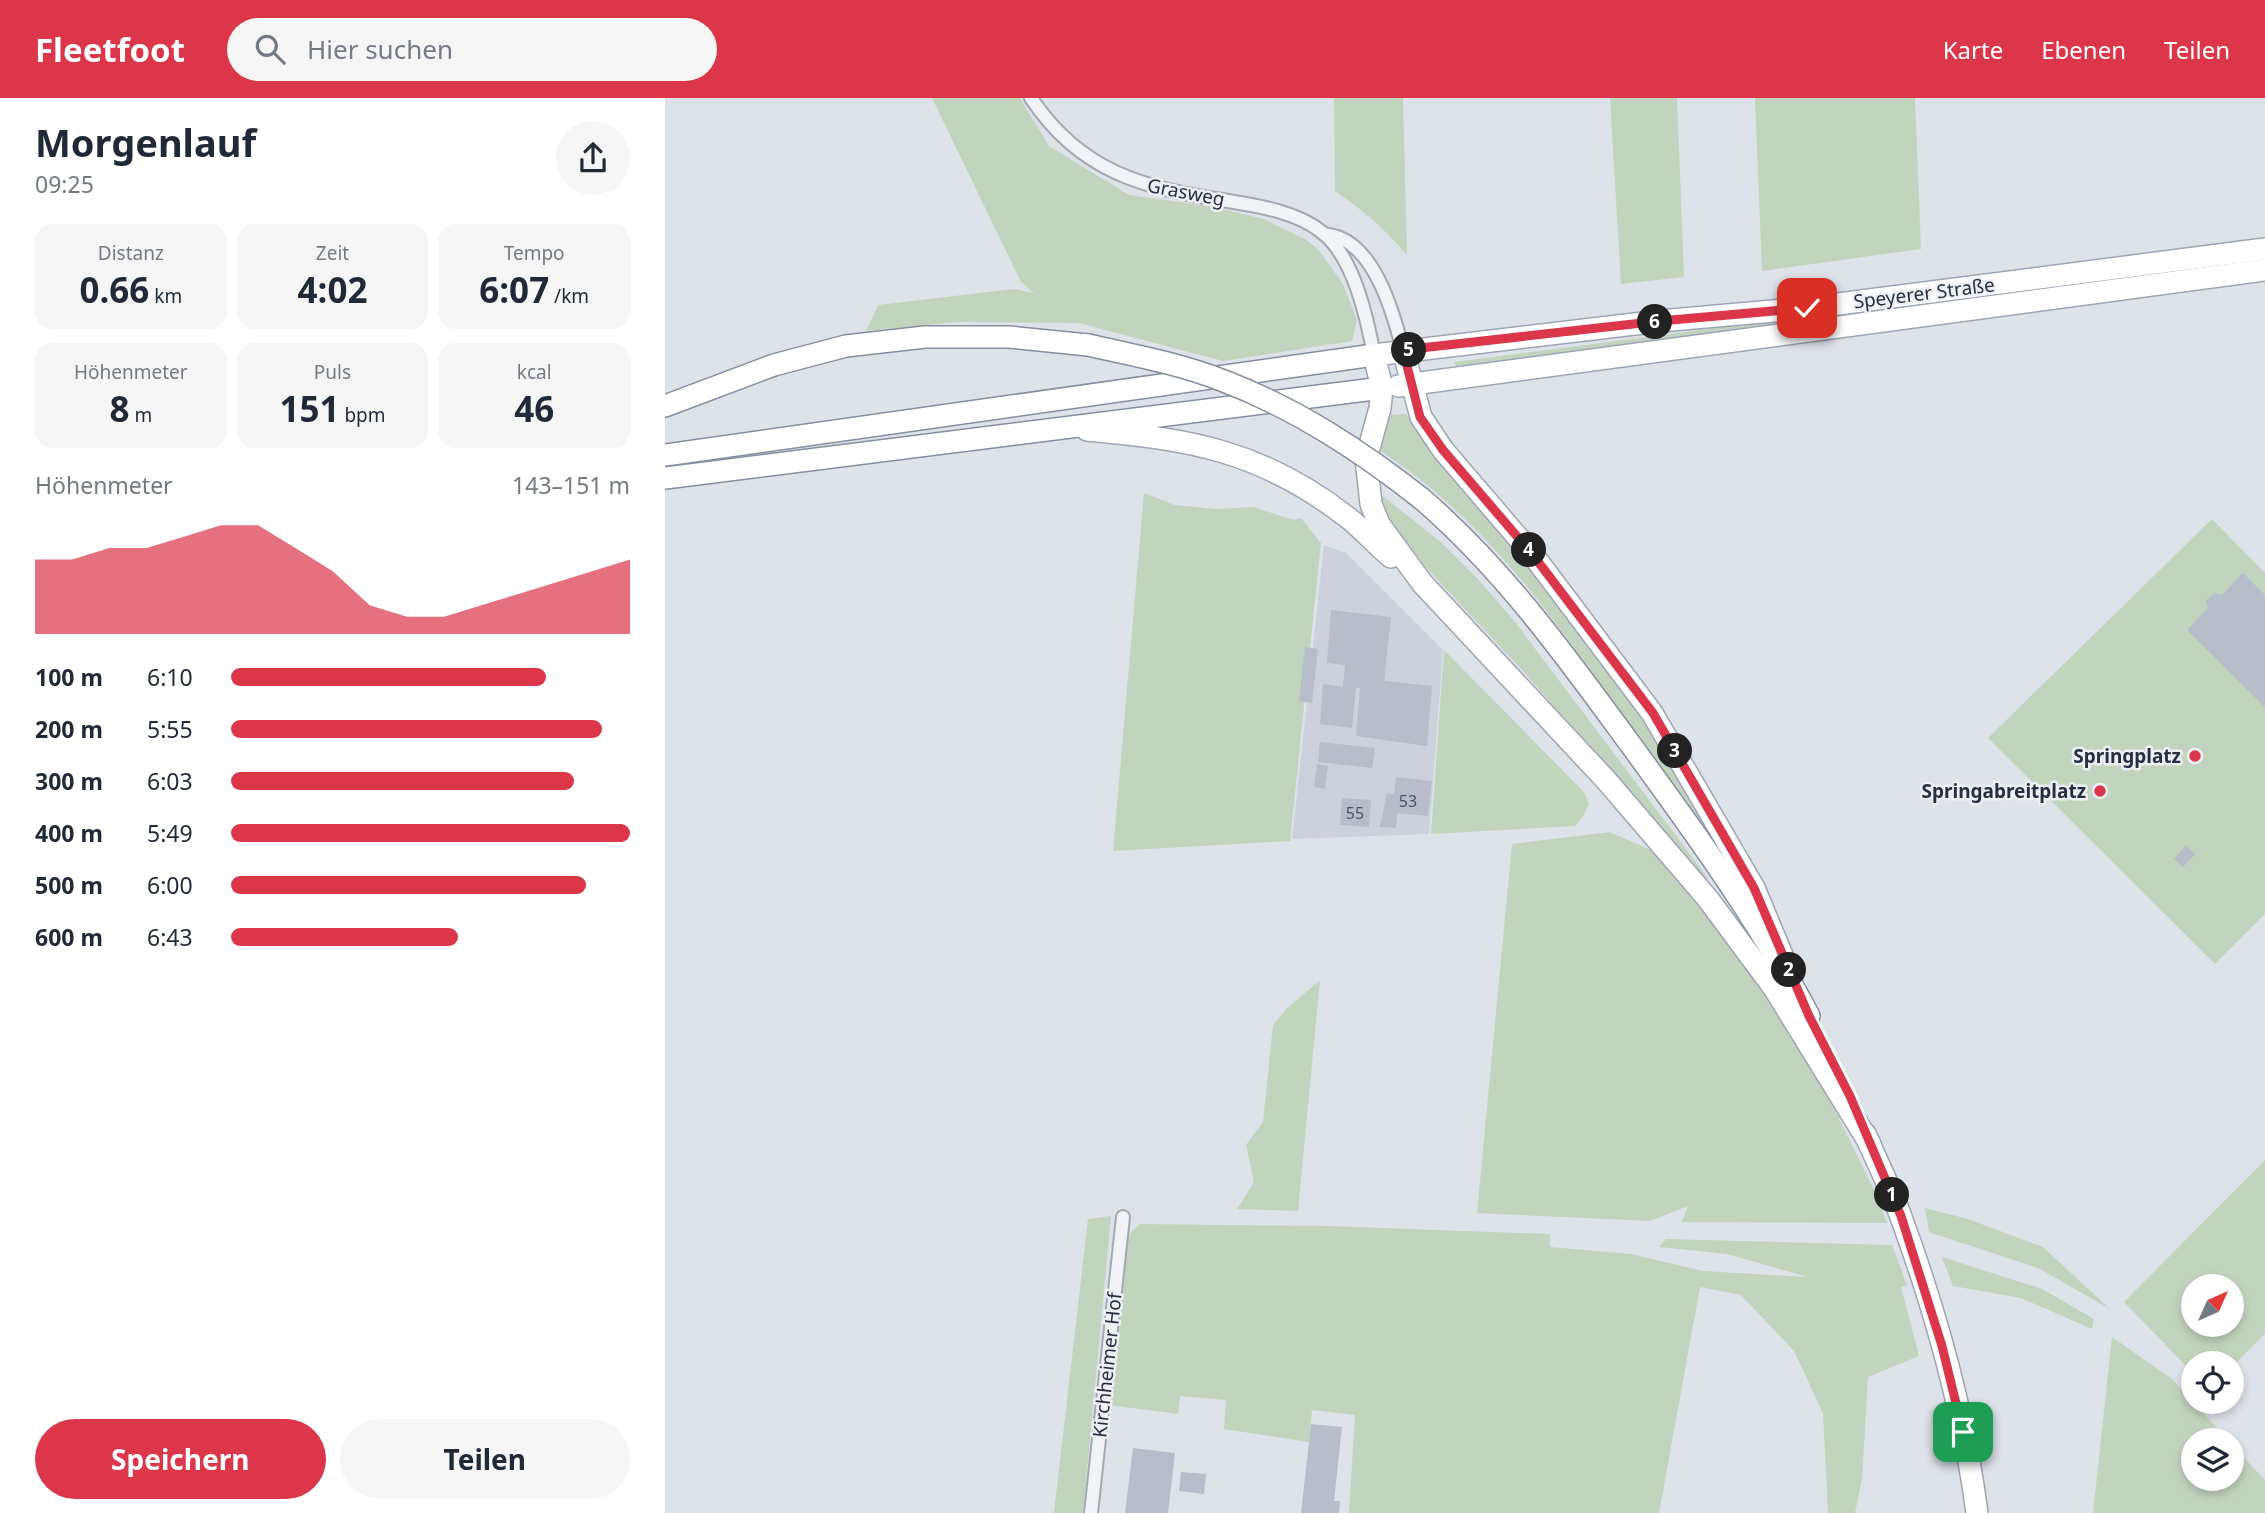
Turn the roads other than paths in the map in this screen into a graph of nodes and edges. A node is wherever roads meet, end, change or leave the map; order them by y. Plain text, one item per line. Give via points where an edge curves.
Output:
1 (1031, 98) edge
2 (1324, 234) junction
3 (2265, 249) edge
4 (2265, 271) edge
5 (1403, 350) junction
6 (1374, 355) junction
7 (1410, 385) junction
8 (1382, 388) junction
9 (665, 406) edge
10 (1066, 428) junction
11 (665, 455) edge
12 (665, 478) edge
13 (1422, 583) junction
14 (1809, 1016) junction
15 (1870, 1144) junction
16 (1123, 1217) dead end
17 (1091, 1513) edge
18 (1977, 1513) edge

1 - 2 street, Grasweg via 1058,133 1116,173 1162,190 1273,210
2 - 5 street, Grasweg via 1342,238 1370,266 1392,309
2 - 6 street, Grasweg via 1354,282
3 - 5 main road, Speyerer Straße via 1807,308
4 - 7 main road, Speyerer Straße
5 - 6 main road, Speyerer Straße
5 - 7 main road
6 - 8 main road
6 - 11 main road, Speyerer Straße
7 - 8 main road, Speyerer Straße
7 - 14 main road via 1420,417 1443,450 1533,555 1653,713 1754,888
8 - 10 main road, Speyerer Straße
8 - 13 main road via 1366,459 1371,504 1379,524
9 - 14 main road, bridge via 774,366 846,346 925,337 997,337 1049,339 1139,356 1209,376 1291,411 1349,444 1422,499 1476,549 1542,624 1743,902
10 - 12 main road
10 - 13 main road via 1178,440 1236,454 1290,479 1348,518
13 - 15 main road via 1607,779 1708,899 1774,988
14 - 15 main road
15 - 18 main road via 1901,1216 1942,1346
16 - 17 street, Kirchheimer Hof

